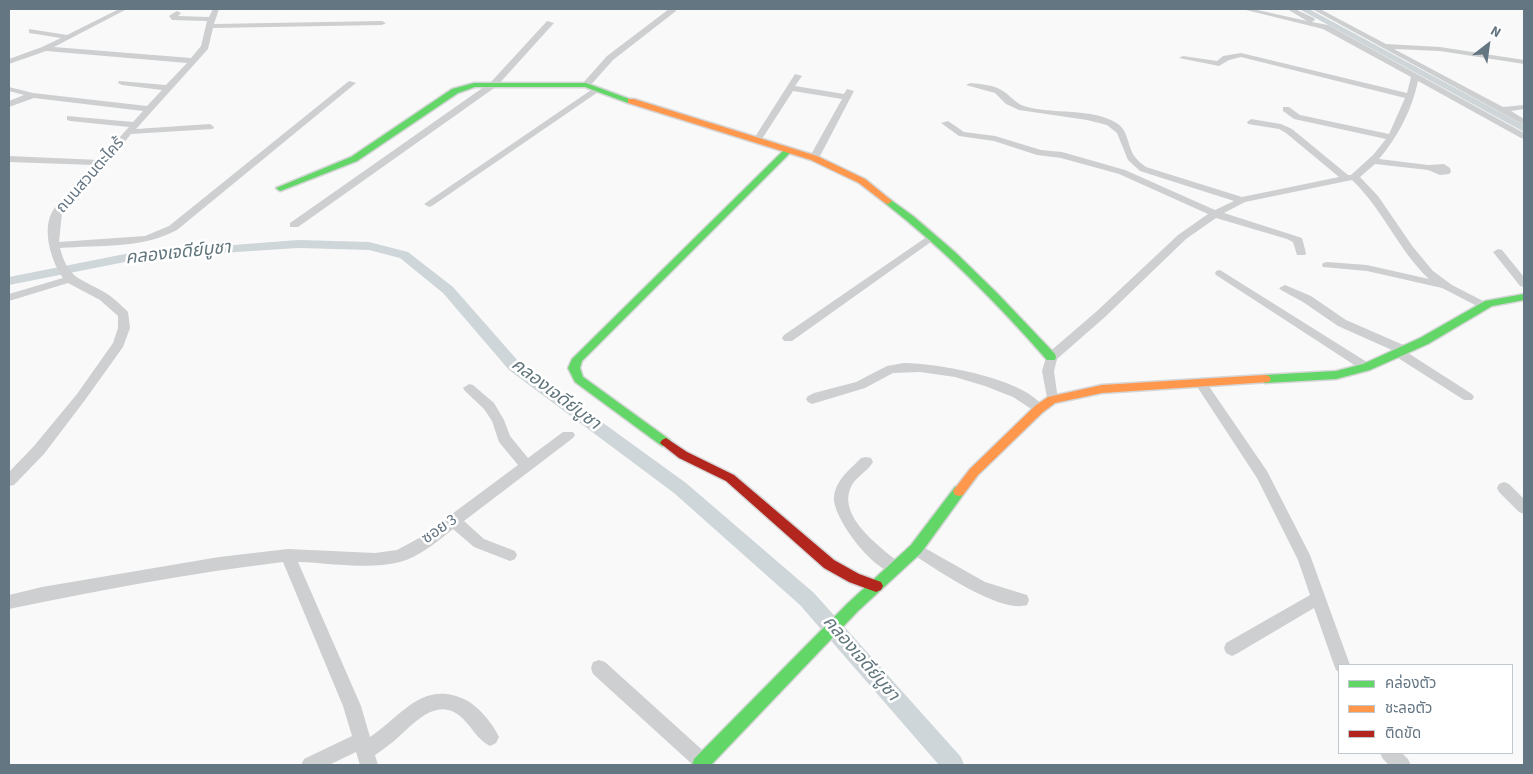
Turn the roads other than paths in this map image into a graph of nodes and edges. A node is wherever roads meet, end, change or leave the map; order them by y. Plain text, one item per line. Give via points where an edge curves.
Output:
1 (124, 9) edge
2 (216, 9) edge
3 (672, 9) edge
4 (1245, 9) edge
5 (1290, 9) edge
6 (1315, 9) edge
7 (177, 14) dead end
8 (211, 23) junction
9 (382, 23) dead end
10 (550, 23) dead end
11 (1325, 27) junction
12 (1352, 30) junction
13 (32, 31) dead end
14 (1337, 32) junction
15 (67, 37) junction
16 (1386, 46) junction
17 (45, 48) junction
18 (1183, 58) dead end
19 (193, 61) junction
20 (9, 62) edge
21 (1524, 62) edge
22 (798, 76) dead end
23 (1415, 76) junction
24 (122, 83) dead end
25 (352, 83) dead end
26 (494, 84) junction
27 (586, 85) junction
28 (970, 85) dead end
29 (168, 88) junction
30 (790, 88) junction
31 (9, 89) edge
32 (597, 90) junction
33 (33, 95) junction
34 (1411, 97) junction
35 (9, 104) edge
36 (1524, 107) edge
37 (148, 109) junction
38 (1286, 109) dead end
39 (1503, 110) junction
40 (70, 118) dead end
41 (1341, 118) dead end
42 (410, 122) junction
43 (1250, 122) dead end
44 (1524, 122) edge
45 (946, 123) dead end
46 (210, 126) dead end
47 (132, 129) junction
48 (431, 129) junction
49 (1372, 133) junction
50 (1524, 136) edge
51 (1390, 137) junction
52 (758, 140) junction
53 (789, 150) junction
54 (9, 158) edge
55 (814, 158) junction
56 (1372, 161) junction
57 (103, 163) junction
58 (1431, 168) dead end
59 (1350, 178) junction
60 (280, 188) dead end
61 (1242, 200) junction
62 (429, 204) dead end
63 (1215, 214) junction
64 (294, 225) dead end
65 (931, 237) junction
66 (56, 245) junction
67 (1498, 252) dead end
68 (1301, 253) dead end
69 (1327, 265) dead end
70 (1220, 273) dead end
71 (68, 276) junction
72 (1524, 284) edge
73 (1448, 286) junction
74 (1285, 288) dead end
75 (1524, 297) edge
76 (9, 298) edge
77 (1485, 305) junction
78 (788, 338) dead end
79 (1401, 352) junction
80 (1051, 357) junction
81 (1366, 367) junction
82 (1200, 382) junction
83 (469, 388) dead end
84 (1468, 397) dead end
85 (812, 398) dead end
86 (1052, 400) junction
87 (1039, 408) junction
88 (568, 435) dead end
89 (866, 462) dead end
90 (527, 466) junction
91 (9, 481) edge
92 (1504, 488) dead end
93 (1524, 508) edge
94 (454, 521) junction
95 (916, 549) junction
96 (510, 554) dead end
97 (288, 555) junction
98 (895, 568) junction
99 (876, 586) junction
100 (1318, 598) junction
101 (1022, 600) dead end
102 (9, 602) edge
103 (1232, 648) dead end
104 (1342, 664) edge
105 (599, 668) dead end
106 (490, 737) dead end
107 (365, 752) edge
108 (1390, 754) edge
109 (702, 764) edge
110 (310, 765) edge
111 (1402, 765) edge

1 - 15 street
2 - 8 street, ถนนสวนตะไคร้
3 - 27 street via 610,58
4 - 11 street
5 - 11 street
6 - 12 street
7 - 8 street via 173,16
8 - 9 street
8 - 19 street, ถนนสวนตะไคร้ via 205,47
10 - 26 street
11 - 14 street
12 - 14 street
12 - 16 street
13 - 15 street
14 - 23 street
15 - 17 street
16 - 21 street via 1440,49
16 - 39 street
17 - 19 street
17 - 20 street
18 - 34 street via 1219,64 1226,58 1242,55
19 - 29 street, ถนนสวนตะไคร้
22 - 30 street
23 - 34 street
23 - 50 street
24 - 29 street
25 - 66 street via 167,232 146,239
26 - 27 street
26 - 42 street via 463,88
26 - 48 street
27 - 32 street
28 - 61 street via 1002,92 1009,102 1022,108 1109,121 1121,132 1130,158 1143,169
29 - 37 street, ถนนสวนตะไคร้
30 - 52 street
30 - 55 street via 849,94
31 - 33 street
32 - 52 street
32 - 62 street
33 - 35 street
33 - 37 street
34 - 51 street
36 - 39 street
37 - 47 street, ถนนสวนตะไคร้
38 - 49 street via 1297,117
39 - 44 street
40 - 47 street
41 - 49 street via 1366,127
42 - 48 street
42 - 60 street via 335,169
43 - 59 street via 1289,131
45 - 63 street via 962,134 995,139 1122,172
46 - 47 street
47 - 57 street, ถนนสวนตะไคร้
48 - 64 street
49 - 51 street
51 - 56 street
52 - 53 street
53 - 55 street
53 - 99 street via 616,318 577,359 574,368 579,379 683,455 730,478 829,564
54 - 57 street
55 - 65 street via 862,181
56 - 58 street
56 - 59 street
57 - 66 street, ถนนสวนตะไคร้ via 57,212 53,225
59 - 61 street
59 - 73 street via 1367,187 1417,260
61 - 63 street
63 - 68 street via 1298,240
63 - 80 street via 1182,238
65 - 78 street
65 - 80 street via 1015,316
66 - 71 street, ถนนสวนตะไคร้ via 57,258
67 - 72 street
69 - 73 street via 1367,268
70 - 81 street
71 - 76 street
71 - 91 street via 116,305 124,314 124,328 119,344 81,397 39,450
73 - 77 street
74 - 79 street via 1342,324
75 - 77 street
77 - 79 street
79 - 81 street
79 - 84 street
80 - 86 street via 1048,371
81 - 82 street via 1327,375
82 - 86 street via 1102,389
82 - 100 street via 1262,475 1304,560
83 - 90 street via 488,406 498,420 504,438
85 - 87 street via 867,382 888,370 925,368 998,385
86 - 87 street
87 - 95 street via 974,472
88 - 90 street, ซอย 3
89 - 98 street via 845,483 842,506 861,541
90 - 94 street, ซอย 3
92 - 93 street
94 - 96 street via 479,543
94 - 97 street, ซอย 3 via 399,556 375,559
95 - 98 street
95 - 101 street via 976,586 1002,597
97 - 102 street, ซอย 3 via 219,563
97 - 107 street via 352,706
98 - 99 street
99 - 109 street
100 - 103 street
100 - 104 street
105 - 109 street
106 - 107 street via 464,709 448,701 436,701 422,706
107 - 110 street
108 - 111 street

